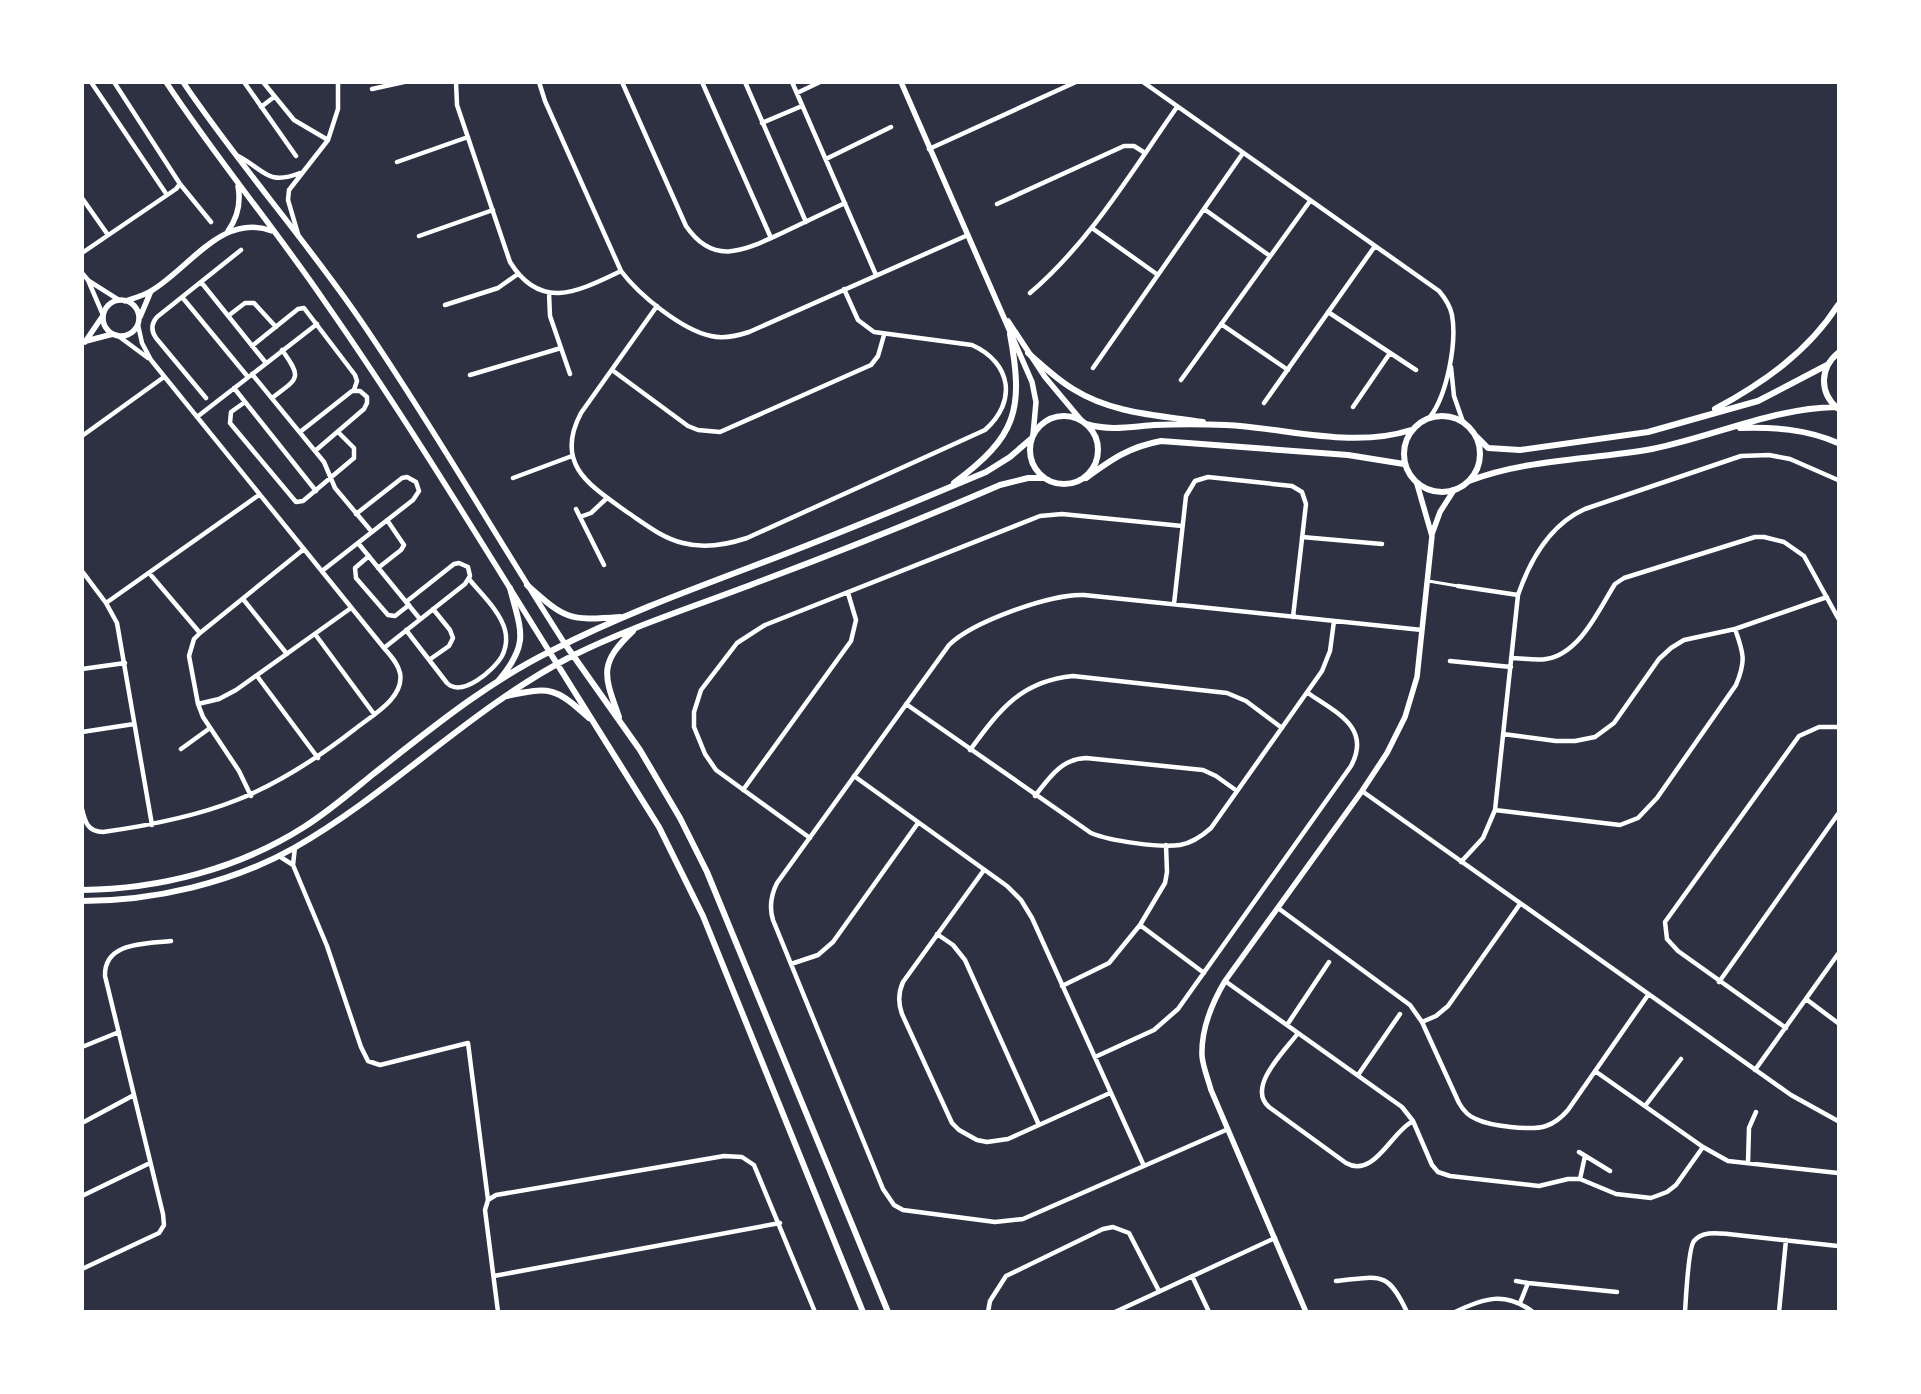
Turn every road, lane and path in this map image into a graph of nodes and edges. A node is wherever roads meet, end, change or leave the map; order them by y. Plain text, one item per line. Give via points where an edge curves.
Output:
1 (91, 82) edge
2 (114, 82) edge
3 (166, 82) edge
4 (183, 82) edge
5 (244, 82) edge
6 (263, 82) edge
7 (338, 82) edge
8 (404, 82) edge
9 (456, 82) edge
10 (539, 82) edge
11 (622, 82) edge
12 (702, 82) edge
13 (744, 82) edge
14 (792, 82) edge
15 (820, 82) edge
16 (901, 82) edge
17 (1058, 82) edge
18 (1076, 82) edge
19 (1143, 82) edge
20 (372, 89) dead end
21 (1061, 89) junction
22 (797, 93) junction
23 (274, 97) junction
24 (802, 106) junction
25 (261, 107) junction
26 (1177, 107) junction
27 (762, 123) junction
28 (892, 127) dead end
29 (468, 137) junction
30 (328, 140) junction
31 (929, 149) junction
32 (1145, 153) junction
33 (1243, 153) junction
34 (238, 156) junction
35 (296, 156) dead end
36 (826, 158) junction
37 (397, 162) dead end
38 (302, 172) junction
39 (180, 184) junction
40 (237, 184) junction
41 (167, 195) junction
42 (82, 198) edge
43 (1310, 201) junction
44 (845, 203) junction
45 (997, 204) dead end
46 (1204, 209) junction
47 (493, 210) junction
48 (211, 222) dead end
49 (806, 222) junction
50 (1092, 228) junction
51 (228, 231) junction
52 (274, 232) junction
53 (298, 234) junction
54 (108, 235) junction
55 (968, 235) junction
56 (419, 236) dead end
57 (772, 238) junction
58 (1375, 246) junction
59 (241, 250) dead end
60 (82, 253) edge
61 (1270, 256) junction
62 (621, 271) junction
63 (82, 273) edge
64 (518, 274) junction
65 (876, 275) junction
66 (1158, 275) junction
67 (88, 280) junction
68 (201, 282) junction
69 (844, 290) junction
70 (151, 291) junction
71 (549, 293) junction
72 (1030, 293) dead end
73 (182, 297) junction
74 (122, 300) junction
75 (445, 305) dead end
76 (1838, 305) edge
77 (658, 306) junction
78 (1328, 312) junction
79 (1003, 313) junction
80 (104, 315) junction
81 (228, 316) junction
82 (138, 322) junction
83 (317, 324) junction
84 (1221, 324) junction
85 (276, 327) junction
86 (115, 334) junction
87 (1010, 334) junction
88 (884, 335) junction
89 (84, 343) edge
90 (252, 346) junction
91 (561, 348) junction
92 (282, 350) junction
93 (1028, 353) junction
94 (1390, 353) junction
95 (1838, 353) edge
96 (150, 360) junction
97 (1450, 360) junction
98 (266, 363) junction
99 (1827, 366) junction
100 (1093, 368) dead end
101 (612, 370) junction
102 (1288, 370) junction
103 (1416, 370) dead end
104 (570, 374) dead end
105 (470, 375) dead end
106 (250, 376) junction
107 (164, 377) junction
108 (1181, 380) dead end
109 (234, 388) junction
110 (354, 390) junction
111 (206, 398) dead end
112 (272, 398) junction
113 (245, 402) junction
114 (1264, 403) dead end
115 (1354, 407) dead end
116 (1837, 408) edge
117 (1705, 415) junction
118 (197, 417) junction
119 (1430, 417) junction
120 (1084, 422) junction
121 (1463, 422) junction
122 (1226, 425) junction
123 (1731, 428) junction
124 (1411, 430) junction
125 (300, 432) junction
126 (338, 432) junction
127 (1475, 435) junction
128 (82, 436) edge
129 (1033, 436) junction
130 (1838, 442) edge
131 (315, 451) junction
132 (572, 456) junction
133 (1404, 464) junction
134 (513, 478) dead end
135 (1044, 478) junction
136 (1086, 478) junction
137 (330, 479) junction
138 (1838, 480) edge
139 (1469, 481) junction
140 (1417, 484) junction
141 (945, 489) junction
142 (1454, 490) junction
143 (316, 491) junction
144 (259, 495) junction
145 (607, 498) junction
146 (576, 509) dead end
147 (356, 514) junction
148 (580, 517) junction
149 (387, 520) junction
150 (1182, 526) junction
151 (372, 532) junction
152 (1432, 536) junction
153 (1302, 537) junction
154 (358, 543) junction
155 (1382, 544) dead end
156 (304, 549) junction
157 (369, 556) junction
158 (604, 566) dead end
159 (378, 568) junction
160 (82, 571) edge
161 (322, 571) junction
162 (150, 574) junction
163 (469, 580) junction
164 (1428, 581) junction
165 (527, 584) junction
166 (1458, 586) joint
167 (510, 588) junction
168 (848, 592) junction
169 (1518, 595) junction
170 (1827, 597) junction
171 (243, 599) junction
172 (106, 603) junction
173 (408, 604) junction
174 (1174, 604) junction
175 (351, 608) junction
176 (433, 609) junction
177 (1292, 616) junction
178 (626, 617) junction
179 (1838, 618) edge
180 (420, 619) junction
181 (1334, 621) junction
182 (637, 628) junction
183 (406, 630) junction
184 (1422, 630) junction
185 (1735, 630) junction
186 (200, 633) junction
187 (315, 634) junction
188 (565, 644) junction
189 (384, 648) junction
190 (549, 651) junction
191 (287, 654) junction
192 (573, 656) junction
193 (1512, 658) junction
194 (429, 660) junction
195 (1450, 661) dead end
196 (125, 663) junction
197 (557, 664) junction
198 (1511, 667) junction
199 (82, 669) edge
200 (257, 676) junction
201 (496, 684) junction
202 (1308, 693) junction
203 (501, 698) junction
204 (198, 704) junction
205 (906, 704) junction
206 (374, 714) junction
207 (134, 724) junction
208 (595, 724) junction
209 (622, 725) junction
210 (1838, 727) edge
211 (210, 728) junction
212 (1282, 728) junction
213 (82, 732) edge
214 (1503, 734) junction
215 (181, 750) dead end
216 (970, 750) junction
217 (318, 758) junction
218 (854, 776) junction
219 (743, 790) junction
220 (1237, 791) junction
221 (1362, 791) junction
222 (251, 796) junction
223 (1035, 796) junction
224 (82, 809) edge
225 (1495, 810) junction
226 (1838, 814) edge
227 (918, 822) junction
228 (152, 825) junction
229 (810, 838) junction
230 (1166, 845) junction
231 (295, 847) junction
232 (279, 856) junction
233 (1462, 862) junction
234 (293, 865) junction
235 (984, 870) junction
236 (82, 890) edge
237 (82, 901) edge
238 (1520, 904) junction
239 (1278, 908) junction
240 (1140, 925) junction
241 (937, 934) junction
242 (170, 941) dead end
243 (1838, 954) edge
244 (1329, 962) dead end
245 (791, 964) junction
246 (1204, 972) junction
247 (1225, 981) junction
248 (1719, 982) junction
249 (1062, 986) junction
250 (1648, 995) junction
251 (1806, 999) junction
252 (1400, 1014) dead end
253 (1422, 1022) junction
254 (1838, 1023) edge
255 (1287, 1025) junction
256 (1786, 1028) junction
257 (119, 1032) junction
258 (1298, 1033) junction
259 (82, 1047) edge
260 (1095, 1057) junction
261 (1681, 1059) dead end
262 (1756, 1070) junction
263 (1595, 1071) junction
264 (1358, 1075) junction
265 (1110, 1093) junction
266 (134, 1095) junction
267 (1645, 1106) junction
268 (1756, 1112) dead end
269 (1413, 1121) junction
270 (1838, 1121) edge
271 (82, 1123) edge
272 (1039, 1125) junction
273 (1226, 1130) junction
274 (1703, 1148) junction
275 (1579, 1152) dead end
276 (1585, 1156) junction
277 (150, 1163) junction
278 (1748, 1163) junction
279 (1144, 1166) junction
280 (1610, 1171) dead end
281 (1838, 1173) edge
282 (1580, 1179) junction
283 (82, 1196) edge
284 (488, 1200) junction
285 (780, 1224) junction
286 (1275, 1238) junction
287 (1786, 1240) junction
288 (1838, 1246) edge
289 (82, 1269) edge
290 (494, 1276) junction
291 (1192, 1276) junction
292 (1336, 1281) dead end
293 (1516, 1281) dead end
294 (1528, 1283) junction
295 (1159, 1292) junction
296 (1617, 1292) dead end
297 (1520, 1303) junction
298 (498, 1312) edge
299 (816, 1312) edge
300 (863, 1312) edge
301 (888, 1312) edge
302 (988, 1312) edge
303 (1115, 1312) edge
304 (1209, 1312) edge
305 (1306, 1312) edge
306 (1407, 1312) edge
307 (1455, 1312) edge
308 (1533, 1312) edge
309 (1684, 1312) edge
310 (1779, 1312) edge

1 - 41 street
2 - 39 street
3 - 40 street
4 - 34 street
5 - 25 street
6 - 23 street
7 - 30 street via 338,109
8 - 20 street
9 - 29 street via 458,105
10 - 62 street
11 - 57 street via 692,234 708,247 728,252 748,249
12 - 57 street
13 - 27 street
14 - 22 street
15 - 22 street
16 - 31 street
17 - 21 street
18 - 21 street
19 - 26 street
21 - 31 street
22 - 24 street
23 - 25 street
23 - 30 street via 294,120
24 - 27 street
24 - 36 street
25 - 35 street
26 - 32 street
26 - 33 street
27 - 49 street
28 - 36 street
29 - 37 street
29 - 47 street
30 - 38 street
31 - 55 street
32 - 45 street via 1134,146 1124,146
32 - 50 street
33 - 43 street
33 - 46 street
34 - 38 street via 275,179
34 - 53 street
36 - 44 street
38 - 53 street via 290,186 288,195
39 - 41 street
39 - 48 street
40 - 51 street via 239,206
40 - 52 street
41 - 54 street
42 - 54 street
43 - 58 street
43 - 61 street
44 - 49 street
44 - 65 street
46 - 61 street
46 - 66 street
47 - 56 street
47 - 64 street via 510,262
49 - 57 street
50 - 66 street
50 - 72 street via 1061,266
51 - 52 street via 254,226
51 - 70 street
52 - 167 street via 347,334
53 - 165 street via 424,415
54 - 60 street
55 - 65 street
55 - 79 street
58 - 78 street
58 - 97 street via 1445,298 1452,316
59 - 68 street
61 - 84 street
62 - 71 street via 573,292
62 - 77 street
63 - 67 street
64 - 71 street via 535,288
64 - 75 street via 498,288
65 - 69 street
66 - 100 street
67 - 74 street
67 - 80 street
68 - 73 street
68 - 81 street
69 - 77 street via 749,332 725,338 701,334
69 - 88 street via 858,320 865,327
70 - 74 street
70 - 82 street
71 - 91 street via 550,316
73 - 106 street
73 - 111 street via 157,317 153,331
74 - 80 street via 110,304
74 - 82 street via 136,307
76 - 117 main road via 1810,341 1782,368
77 - 101 street
78 - 94 street
78 - 102 street
79 - 87 street
79 - 93 street
80 - 86 street via 105,326
80 - 89 street
81 - 85 street via 246,303 254,302
81 - 90 street
82 - 86 street via 130,334
82 - 96 street via 142,343
83 - 85 street via 306,309 300,308
83 - 92 street
83 - 110 street via 356,378
84 - 102 street
84 - 108 street
85 - 90 street
86 - 89 street
86 - 96 street
87 - 129 street via 1035,392
87 - 141 main road via 1017,372 1016,399 1010,422 992,450 976,467
88 - 101 street via 878,356 871,365 720,432 703,432 688,426
88 - 145 street via 964,344 984,351 995,360 1006,384 1006,397 995,421 985,430 732,543 700,546 669,538
90 - 98 street
91 - 104 street
91 - 105 street
92 - 98 street
92 - 112 street via 295,367 296,377
93 - 120 street
93 - 122 main road via 1072,389 1106,405 1128,412
94 - 103 street
94 - 115 street
95 - 99 main road
96 - 107 street
97 - 119 street via 1442,398
97 - 121 street via 1454,396
98 - 106 street
99 - 116 main road via 1825,389
99 - 117 main road via 1758,401
101 - 132 street via 574,426
102 - 114 street
106 - 109 street
106 - 112 street
107 - 118 street
107 - 128 street
109 - 113 street
109 - 118 street
110 - 125 street
110 - 126 street via 363,392 367,403
112 - 125 street
113 - 143 street
113 - 143 street via 231,412 230,423 294,501 303,501
116 - 123 main road via 1802,409
117 - 127 main road via 1648,432 1520,450 1488,448
118 - 144 street
119 - 121 main road via 1447,416
119 - 124 main road
120 - 122 main road via 1119,430 1153,425
120 - 129 main road via 1071,417 1054,418 1040,426
120 - 136 main road via 1098,440 1099,451 1093,470
121 - 127 main road
122 - 124 main road via 1366,439
123 - 130 main road via 1778,428 1818,434
123 - 139 main road via 1653,449 1501,470
124 - 133 main road via 1404,446
125 - 131 street
126 - 131 street
126 - 137 street via 354,448 355,456
127 - 139 main road via 1479,464
129 - 135 main road via 1030,455 1037,472
129 - 141 main road via 998,465
131 - 137 street via 327,467
132 - 134 street
132 - 145 street via 584,480
133 - 136 main road via 1348,455 1161,441 1124,451
133 - 140 main road
135 - 136 main road via 1061,485
135 - 182 main road via 1028,478 1000,485 789,571
137 - 143 street
137 - 147 street
138 - 169 street via 1790,459 1769,455 1741,456 1585,509 1567,518 1540,548 1528,567
139 - 142 main road
140 - 142 main road via 1435,492
140 - 152 street
141 - 178 main road
142 - 152 street via 1440,512
144 - 156 street
144 - 162 street
145 - 148 street via 600,506
146 - 148 street
147 - 149 street via 398,480 412,478 418,486 417,496
147 - 151 street
148 - 158 street
149 - 151 street
149 - 159 street via 404,545
150 - 153 street via 1188,489 1195,481 1208,477 1299,489 1306,504
150 - 168 street via 1062,514 1040,516
150 - 174 street
151 - 154 street
152 - 164 street
153 - 155 street
153 - 177 street
154 - 157 street
154 - 161 street
156 - 161 street
156 - 171 street
157 - 159 street
157 - 173 street via 355,568 356,578 388,614 398,614
159 - 173 street
160 - 172 street
161 - 175 street
162 - 172 street
162 - 186 street
163 - 173 street via 468,567 454,564
163 - 176 street
163 - 194 street via 503,624 506,636 502,656 494,666 462,689 450,686
164 - 166 street
164 - 184 street
165 - 178 main road via 555,610 574,619
165 - 188 street
166 - 169 street
167 - 190 street
167 - 201 main road via 520,631 520,646 513,663
168 - 219 street via 856,620 851,641
168 - 219 street via 750,632 731,648 701,690 693,719 705,754 716,770
169 - 193 street
170 - 179 street
170 - 185 street
170 - 193 street via 1804,556 1784,542 1755,537 1624,578 1615,584 1578,640 1565,651 1546,659
171 - 186 street
171 - 191 street
172 - 196 street via 117,623
173 - 180 street
174 - 177 street
174 - 205 street via 1076,594 1039,601 966,631 954,640
175 - 187 street
175 - 189 street
176 - 180 street
176 - 194 street via 453,638 449,646
177 - 181 street
178 - 188 main road
180 - 183 street
181 - 184 street
181 - 202 street via 1328,658
182 - 192 main road
182 - 209 main road via 611,653 607,666 608,686
183 - 189 street
183 - 194 street
184 - 221 street via 1417,677 1405,717
185 - 214 street via 1684,640 1671,648 1614,723 1595,737 1556,741
185 - 225 street via 1744,653 1743,668 1736,685 1657,798 1638,818 1620,825
186 - 204 street via 190,647 189,656
187 - 191 street
187 - 206 street
188 - 190 main road
188 - 192 main road
189 - 206 street via 397,665 400,681 390,701
190 - 197 main road
190 - 201 main road
191 - 200 street
192 - 197 main road
192 - 209 main road
193 - 198 street
195 - 198 street
196 - 199 street
196 - 207 street
197 - 203 main road
197 - 208 main road
198 - 214 street
200 - 204 street via 228,695
200 - 217 street
201 - 236 main road via 434,727 305,827 269,847 210,871 159,884
202 - 212 street
202 - 246 street via 1350,722 1357,739 1355,758
203 - 208 main road via 533,690 552,691 566,698
203 - 231 main road via 382,788
204 - 211 street
205 - 216 street
205 - 218 street
206 - 217 street
207 - 213 street
207 - 228 street
208 - 300 main road via 659,827 703,916
209 - 301 main road via 667,795 707,872
210 - 248 street via 1819,727 1799,736 1665,922 1667,940
211 - 215 street
211 - 222 street via 233,760
212 - 216 street via 1246,701 1227,693 1073,676 1051,680 1009,701
212 - 220 street
214 - 225 street
216 - 223 street
217 - 222 street
218 - 227 street
218 - 229 street
219 - 229 street
220 - 223 street via 1216,776 1195,768 1086,758 1061,765
220 - 230 street via 1206,833 1186,843
221 - 233 street
221 - 239 street
222 - 228 street via 192,817
223 - 230 street via 1091,833 1106,838
224 - 228 street via 85,823 98,832
225 - 233 street via 1483,838
226 - 248 street
227 - 235 street
227 - 245 street via 833,942 818,954
229 - 245 street via 777,883 771,898 772,915
230 - 240 street via 1165,883
231 - 232 main road
231 - 234 street
232 - 234 street
232 - 237 main road via 246,870 178,890 106,901
233 - 238 street
234 - 284 street via 327,946 368,1061 380,1065 468,1042
235 - 241 street
235 - 249 street via 1015,893 1027,909
238 - 250 street
238 - 253 street via 1448,1006
239 - 247 street
239 - 253 street via 1404,1000
240 - 246 street
240 - 249 street via 1109,963
241 - 272 street via 953,945 965,960
241 - 272 street via 903,982 899,1004 947,1114 959,1130 987,1142 1008,1139
242 - 257 street via 121,949 108,958 105,976
243 - 251 street
244 - 255 street
245 - 279 street via 882,1189 887,1198 903,1210 995,1222 1014,1221
246 - 260 street via 1178,1009 1162,1024
247 - 255 street
247 - 273 street via 1214,999 1202,1057
248 - 256 street
249 - 260 street
250 - 262 street
250 - 263 street
251 - 254 street
251 - 256 street
252 - 264 street
253 - 263 street via 1459,1103 1467,1114 1484,1122 1530,1129 1552,1124 1563,1115
255 - 258 street
256 - 262 street
257 - 259 street
257 - 266 street
258 - 264 street
258 - 269 street via 1262,1083 1262,1096 1269,1107 1355,1167 1373,1161 1398,1132
260 - 265 street
261 - 267 street
262 - 270 street via 1790,1095
263 - 267 street
264 - 269 street via 1402,1107
265 - 272 street
265 - 279 street
266 - 271 street
266 - 277 street
267 - 274 street
268 - 278 street via 1749,1128
269 - 282 street via 1432,1165 1446,1175 1539,1186
273 - 279 street
273 - 286 street
274 - 278 street via 1728,1161
274 - 282 street via 1676,1185 1657,1197 1622,1196
275 - 276 street
276 - 280 street
276 - 282 street
277 - 283 street
277 - 289 street via 163,1214 164,1225 159,1233
278 - 281 street
284 - 285 street via 724,1156 742,1157 754,1165
284 - 290 street via 485,1210
285 - 290 street
285 - 299 street
286 - 291 street
286 - 305 street
287 - 288 street
287 - 309 street via 1714,1233 1698,1237 1691,1246
287 - 310 street
290 - 298 street
291 - 295 street
291 - 304 street
292 - 306 street via 1384,1279 1395,1287
293 - 294 street
294 - 296 street
294 - 297 street
295 - 302 street via 1129,1233 1113,1228 1103,1229 1006,1276 990,1301
295 - 303 street
297 - 307 street via 1491,1298
297 - 308 street

